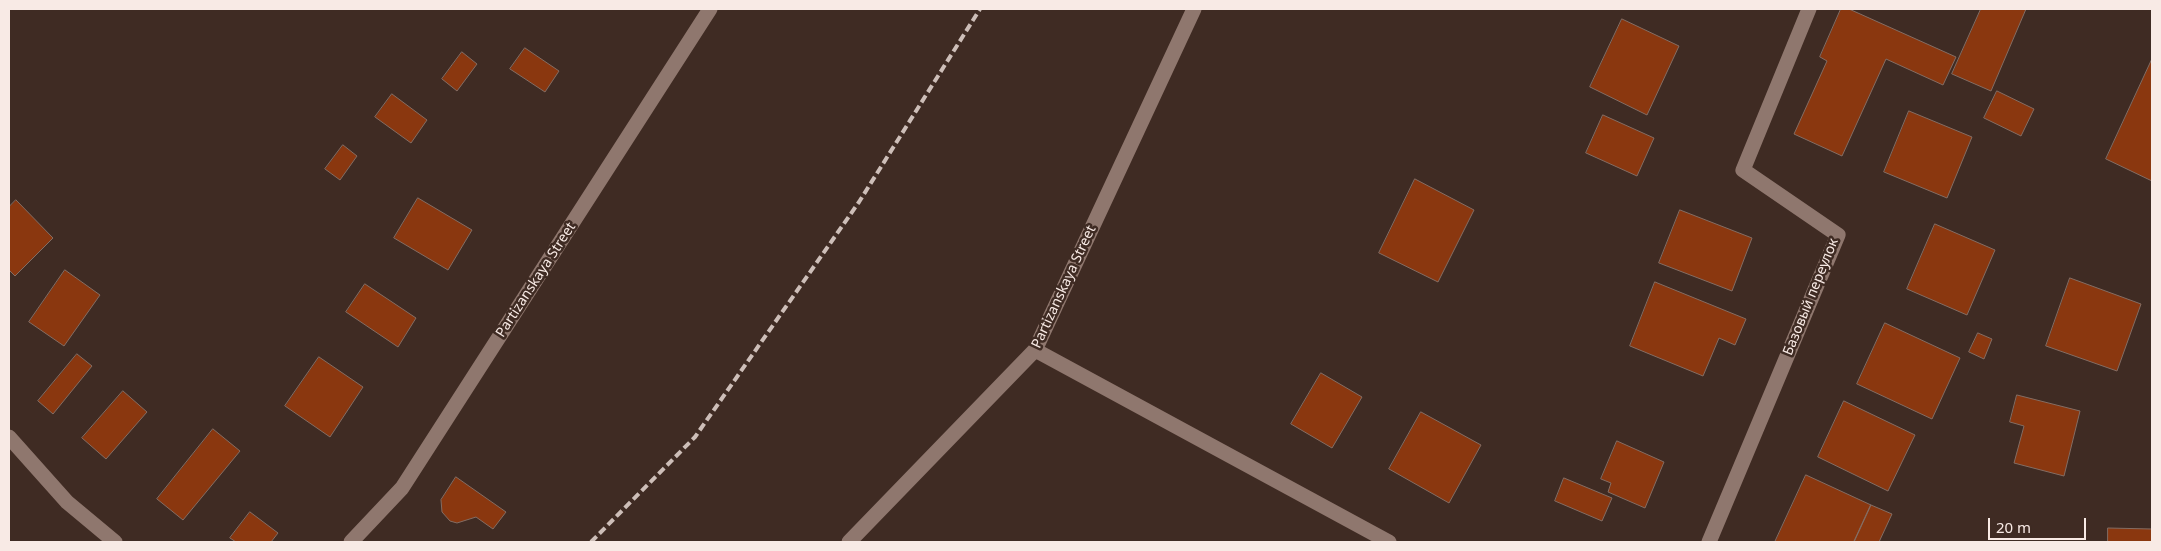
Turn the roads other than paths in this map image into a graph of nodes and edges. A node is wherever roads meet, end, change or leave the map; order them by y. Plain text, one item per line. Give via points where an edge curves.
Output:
1 (710, 9) edge
2 (1194, 9) edge
3 (1809, 9) edge
4 (1036, 350) junction
5 (9, 437) edge
6 (115, 542) edge
7 (351, 542) edge
8 (849, 542) edge
9 (1389, 542) edge
10 (1709, 542) edge

1 - 7 street, Partizanskaya Street via 402,488
2 - 4 street, Partizanskaya Street
3 - 10 street, Базовый переулок via 1743,170 1838,235
4 - 8 street, Partizanskaya Street
4 - 9 street
5 - 6 street via 67,502

